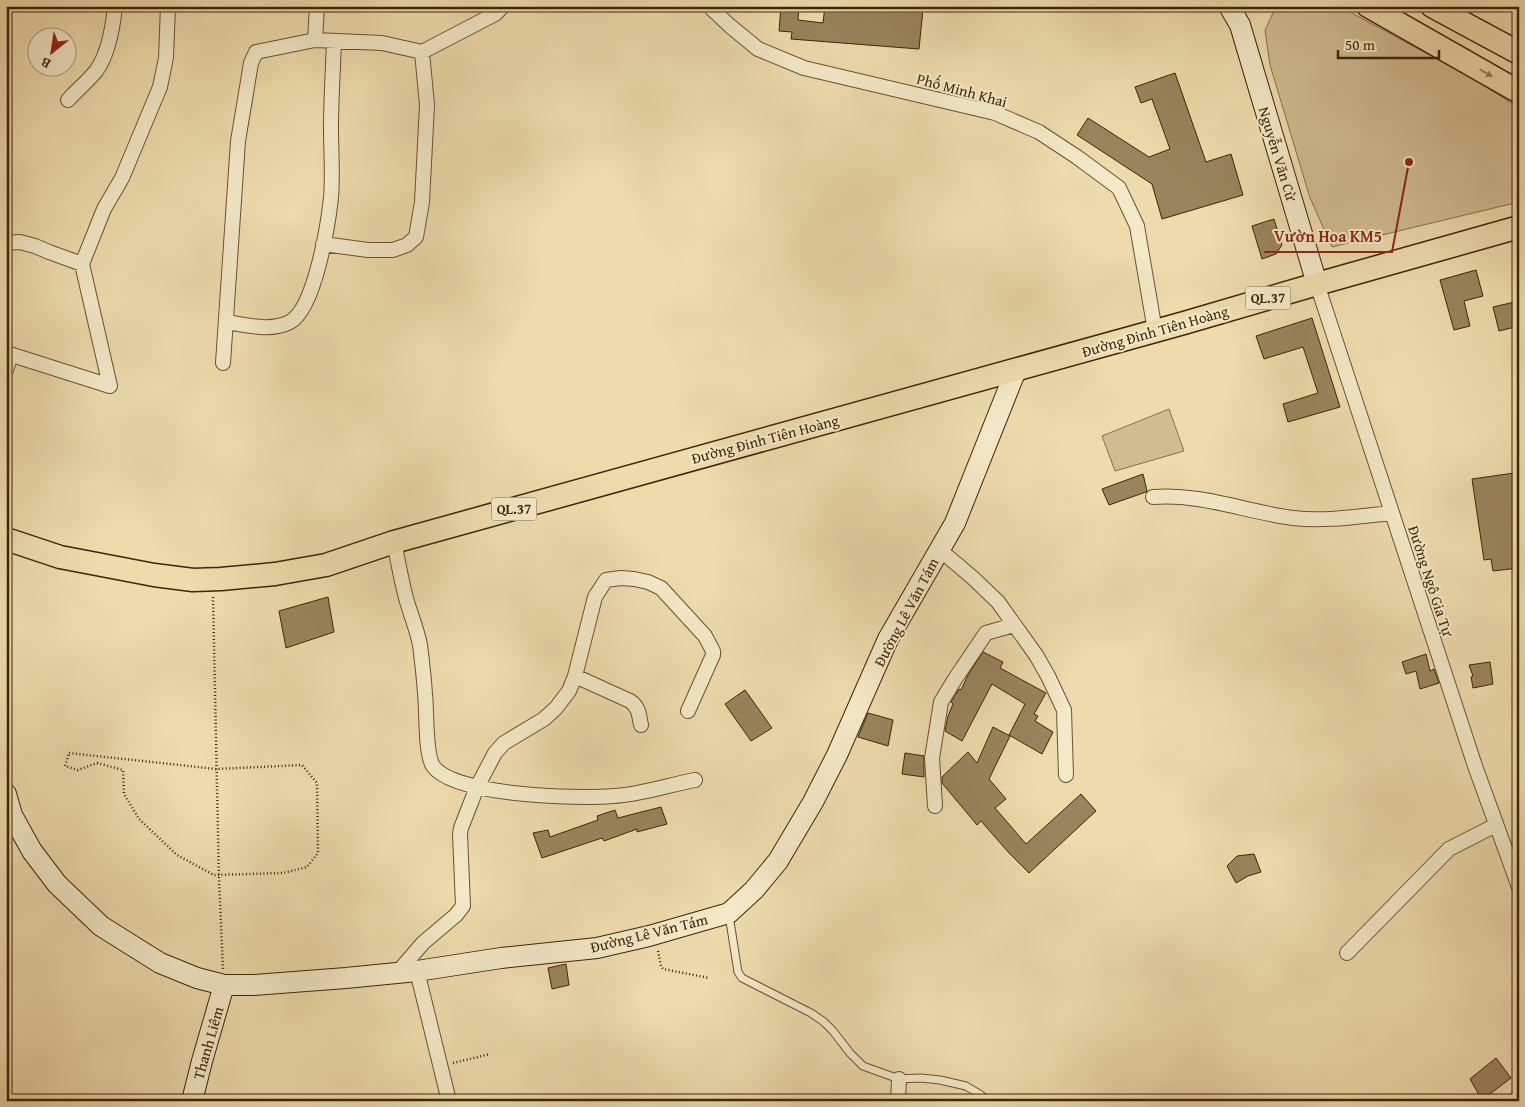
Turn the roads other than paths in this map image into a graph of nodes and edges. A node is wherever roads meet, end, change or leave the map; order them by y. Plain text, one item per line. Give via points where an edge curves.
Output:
1 (115, 6) edge
2 (168, 6) edge
3 (317, 6) edge
4 (503, 6) edge
5 (712, 6) edge
6 (1229, 6) edge
7 (1368, 6) edge
8 (1432, 6) edge
9 (1240, 16) edge
10 (315, 40) junction
11 (334, 41) junction
12 (422, 52) junction
13 (1519, 52) edge
14 (1519, 92) edge
15 (68, 100) dead end
16 (1519, 227) edge
17 (6, 243) edge
18 (323, 244) junction
19 (82, 264) junction
20 (1317, 284) junction
21 (226, 322) junction
22 (1155, 331) junction
23 (9, 354) edge
24 (223, 364) dead end
25 (6, 370) edge
26 (1016, 370) junction
27 (1153, 497) dead end
28 (1392, 513) junction
29 (6, 539) edge
30 (394, 542) junction
31 (940, 550) junction
32 (1014, 625) junction
33 (576, 676) junction
34 (688, 711) dead end
35 (641, 725) dead end
36 (1066, 775) dead end
37 (695, 780) dead end
38 (477, 787) junction
39 (6, 794) edge
40 (936, 806) dead end
41 (1496, 825) junction
42 (1519, 887) edge
43 (729, 913) junction
44 (1347, 952) dead end
45 (416, 971) junction
46 (396, 973) junction
47 (224, 985) junction
48 (899, 1079) junction
49 (1519, 1096) edge
50 (192, 1101) edge
51 (449, 1101) edge
52 (898, 1101) edge
53 (985, 1101) edge
54 (1516, 1101) edge

1 - 15 street via 104,58
2 - 19 street via 166,58 160,87
3 - 10 street
4 - 12 street via 495,14
5 - 22 street, Phố Minh Khai via 758,49 804,68 995,113 1039,132 1077,157 1119,188 1137,226
6 - 9 street, Nguyễn Văn Cừ
7 -> 14 main road
8 - 13 main road
9 - 20 street, Nguyễn Văn Cừ
10 - 11 street
10 - 21 street via 256,52 251,64 238,141
11 - 12 street via 382,43
11 - 18 street via 331,196
12 - 18 street via 427,105 422,202 416,236 407,245 393,250
16 - 20 main road, Đường Đinh Tiên Hoàng / QL.37
17 - 19 street via 35,246
18 - 21 street via 309,296 290,322 269,328
19 - 23 street via 110,386
20 - 22 main road, Đường Đinh Tiên Hoàng / QL.37
20 - 28 street, Đường Ngô Gia Tự
21 - 24 street
22 - 26 main road, Đường Đinh Tiên Hoàng / QL.37
23 - 25 street
26 - 30 main road, Đường Đinh Tiên Hoàng / QL.37
26 - 31 street, Đường Lê Văn Tám via 955,523
27 - 28 street via 1195,498 1294,518 1321,520
28 - 41 street, Đường Ngô Gia Tự
29 - 30 main road, Đường Đinh Tiên Hoàng / QL.37 via 60,557 193,580 275,574 326,565
30 - 38 street via 420,644 430,760 438,771 450,778
31 - 32 street via 998,602
31 - 43 street, Đường Lê Văn Tám via 888,639 813,802 778,861
32 - 36 street via 1036,655 1064,710
32 - 40 street via 986,633 941,702 932,758
33 - 34 street via 595,597 606,580 622,578 648,582 660,588 705,636 713,651
33 - 35 street via 636,705
33 - 38 street via 556,708 504,743 495,753
37 - 38 street via 615,796 592,797
38 - 46 street via 460,834 463,906
39 - 47 street, Đường Lê Văn Tám via 12,815 32,851 57,884 101,926 160,963
41 - 42 street, Đường Ngô Gia Tự
41 - 44 street via 1449,849
43 - 45 street, Đường Lê Văn Tám via 597,948
43 - 48 lane via 738,972 742,978 824,1022 863,1066
45 - 46 street, Đường Lê Văn Tám
45 - 51 street
46 - 47 street, Đường Lê Văn Tám
47 - 50 street, Thanh Liêm
48 - 52 street
48 - 53 lane via 940,1080 966,1086
49 - 54 street

